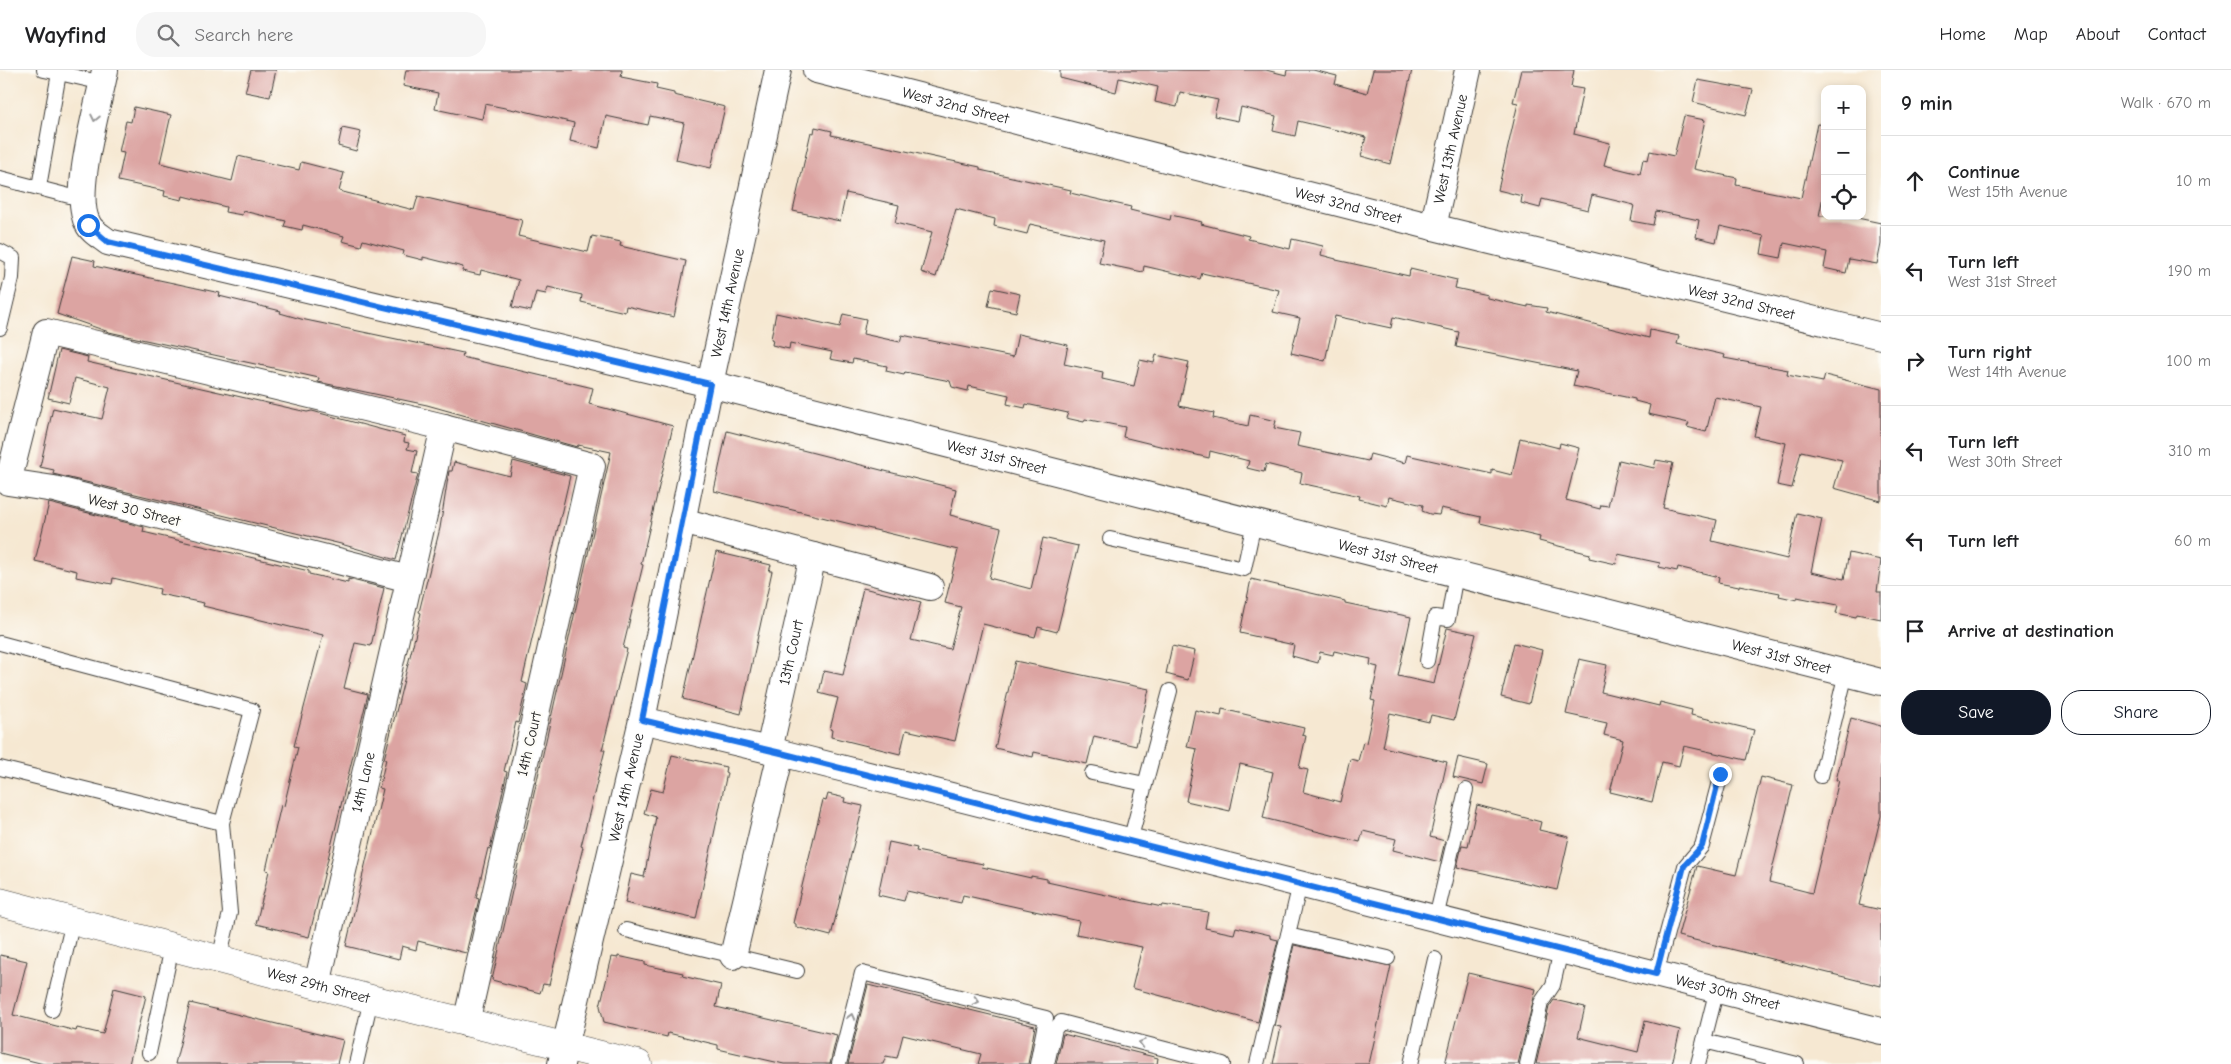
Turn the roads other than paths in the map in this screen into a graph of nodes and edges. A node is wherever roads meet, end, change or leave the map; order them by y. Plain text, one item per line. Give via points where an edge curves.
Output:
1 (44, 70) edge
2 (778, 70) edge
3 (816, 70) edge
4 (1468, 70) edge
5 (59, 73) junction
6 (104, 76) edge
7 (0, 178) edge
8 (39, 187) junction
9 (81, 200) junction
10 (1432, 227) junction
11 (0, 251) edge
12 (0, 328) edge
13 (1881, 336) edge
14 (710, 384) junction
15 (444, 427) junction
16 (682, 521) junction
17 (1254, 523) junction
18 (1110, 539) dead end
19 (813, 556) junction
20 (1456, 574) junction
21 (409, 579) junction
22 (930, 587) dead end
23 (0, 643) edge
24 (1427, 661) dead end
25 (1846, 673) junction
26 (1881, 682) edge
27 (1170, 690) dead end
28 (642, 720) junction
29 (775, 751) junction
30 (0, 768) edge
31 (1092, 774) dead end
32 (1720, 774) dead end
33 (1822, 776) dead end
34 (1145, 784) junction
35 (1466, 790) dead end
36 (222, 823) junction
37 (1130, 841) junction
38 (1300, 884) junction
39 (0, 902) edge
40 (1436, 918) junction
41 (73, 921) junction
42 (626, 930) dead end
43 (1288, 935) junction
44 (172, 947) junction
45 (1561, 950) junction
46 (733, 956) junction
47 (1388, 958) dead end
48 (219, 959) junction
49 (1435, 959) dead end
50 (797, 971) dead end
51 (1656, 974) junction
52 (317, 985) junction
53 (1716, 989) junction
54 (371, 999) junction
55 (52, 1010) dead end
56 (466, 1023) junction
57 (1881, 1031) edge
58 (1704, 1041) junction
59 (149, 1054) dead end
60 (563, 1055) edge
61 (356, 1064) edge
62 (638, 1064) edge
63 (839, 1064) edge
64 (1037, 1064) edge
65 (1047, 1064) edge
66 (1223, 1064) edge
67 (1257, 1064) edge
68 (1411, 1064) edge
69 (1527, 1064) edge
70 (1698, 1064) edge
71 (1798, 1064) edge

1 - 5 lane
2 - 14 street, West 14th Avenue
3 - 10 street, West 32nd Street
4 - 10 street, West 13th Avenue
5 - 6 lane
5 - 8 lane
6 -> 9 street
7 - 8 lane
8 - 9 lane
9 - 14 street, West 31st Street via 88,225 108,242
10 - 13 street, West 32nd Street
11 - 12 lane via 13,258 12,278
14 - 16 street, West 14th Avenue
14 - 17 street, West 31st Street
15 - 21 street, 14th Lane
15 - 21 street, West 30 Street via 46,332 8,482 54,490
15 - 56 street, 14th Court via 592,466
16 - 19 street
16 - 28 street, West 14th Avenue
17 - 18 lane via 1244,569
17 - 20 street, West 31st Street
19 - 22 street
19 - 29 street, 13th Court
20 - 24 lane via 1448,620 1435,617
20 - 25 street, West 31st Street
21 - 52 street, 14th Lane
23 - 36 lane via 252,710
25 - 26 street, West 31st Street
25 - 33 lane
27 - 34 lane
28 - 29 street, West 30th Street
28 - 60 street, West 14th Avenue
29 - 37 street, West 30th Street
29 - 46 street, 13th Court
30 - 36 lane
31 - 34 lane
32 - 51 lane via 1702,846 1684,866
34 - 37 lane
35 - 40 lane
36 - 48 lane via 230,913
37 - 38 street, West 30th Street
38 - 40 street, West 30th Street
38 - 43 lane
39 - 41 street, West 29th Street
40 - 45 street, West 30th Street
41 - 44 street, West 29th Street
41 - 55 lane
42 - 46 lane
43 - 47 lane
43 - 67 lane
44 - 48 street, West 29th Street
44 - 59 lane
45 - 51 street, West 30th Street
45 - 69 lane via 1553,985 1541,1003
46 - 50 lane
48 - 52 street, West 29th Street
49 - 68 lane
51 - 53 street, West 30th Street
52 - 54 street, West 29th Street
53 - 57 street, West 30th Street
53 - 58 lane
54 - 56 street, West 29th Street
54 - 61 lane
56 - 60 street, West 29th Street
58 - 70 lane
58 - 71 lane
60 - 62 street, West 29th Street
63 -> 64 lane via 862,973 1046,1018
66 -> 65 lane via 1061,1022 1055,1029

